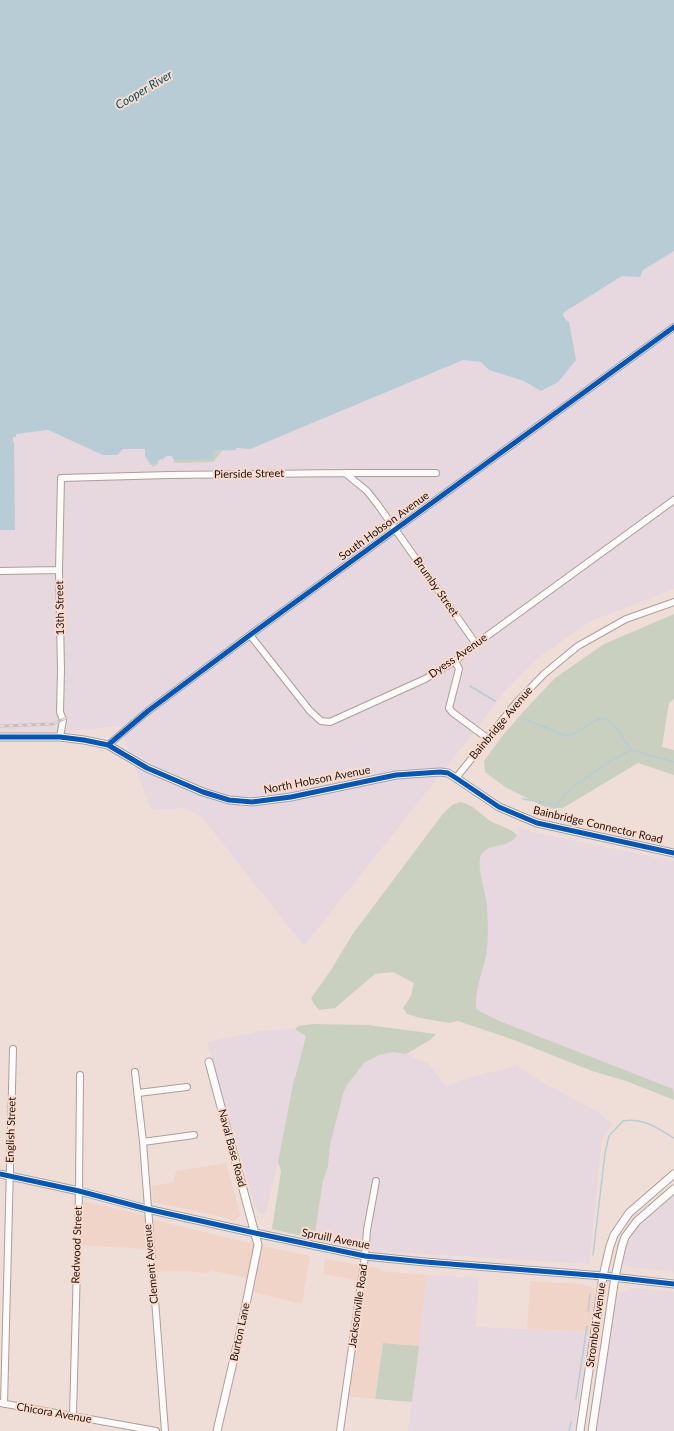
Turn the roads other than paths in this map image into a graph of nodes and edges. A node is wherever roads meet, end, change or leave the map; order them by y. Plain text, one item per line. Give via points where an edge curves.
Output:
1 (674, 327) edge
2 (345, 473) junction
3 (436, 473) dead end
4 (61, 478) joint
5 (674, 500) edge
6 (395, 530) junction
7 (59, 570) junction
8 (0, 571) edge
9 (674, 602) edge
10 (250, 635) junction
11 (476, 644) junction
12 (455, 661) junction
13 (0, 737) edge
14 (60, 738) junction
15 (487, 738) junction
16 (108, 745) junction
17 (456, 778) junction
18 (674, 853) edge
19 (13, 1049) dead end
20 (209, 1062) dead end
21 (135, 1072) dead end
22 (80, 1075) dead end
23 (187, 1087) dead end
24 (138, 1094) junction
25 (194, 1135) dead end
26 (143, 1142) junction
27 (0, 1174) edge
28 (674, 1174) edge
29 (10, 1176) junction
30 (376, 1181) dead end
31 (674, 1189) edge
32 (79, 1191) junction
33 (147, 1209) junction
34 (255, 1233) junction
35 (365, 1256) junction
36 (602, 1276) junction
37 (615, 1277) junction
38 (674, 1284) edge
39 (2, 1404) edge
40 (73, 1416) junction
41 (156, 1431) edge
42 (165, 1431) edge
43 (217, 1431) edge
44 (340, 1431) edge
45 (580, 1431) edge
46 (592, 1431) edge

1 - 6 street, South Hobson Avenue
2 - 3 street, Pierside Street
2 - 4 street, Pierside Street
2 - 6 street, Brumby Street via 366,491
4 - 7 street, 13th Street
5 - 11 street, Dyess Avenue
6 - 10 street, South Hobson Avenue
6 - 11 street, Brumby Street
7 - 8 street
7 - 14 street, 13th Street via 62,720
9 - 15 street, Bainbridge Avenue via 626,619 578,646 528,688
10 - 12 street, Dyess Avenue via 310,711 321,721 326,722 425,680
10 - 16 street, South Hobson Avenue via 148,711
11 - 12 street, Dyess Avenue
12 - 15 street via 459,669 449,708
13 - 14 street, North Hobson Avenue
14 - 16 street, North Hobson Avenue
15 - 17 street, Bainbridge Avenue
16 - 17 street, North Hobson Avenue via 147,768 229,800 252,802 292,797 396,775 440,772
17 - 18 street, Bainbridge Connector Road via 500,807 537,823
19 - 29 street, English Street
20 - 34 street, Naval Base Road
21 - 24 street, Clement Avenue
22 - 32 street, Redwood Street
23 - 24 street
24 - 26 street, Clement Avenue
25 - 26 street
26 - 33 street, Clement Avenue
27 - 29 street, Spruill Avenue
28 - 36 street, Stromboli Avenue via 637,1205 621,1224 610,1246
29 - 32 street, Spruill Avenue
29 - 39 street, English Street
30 - 35 street, Jacksonville Road
31 - 37 street, Stromboli Avenue via 644,1214 631,1229 622,1246
32 - 33 street, Spruill Avenue
32 - 40 street, Redwood Street
33 - 34 street, Spruill Avenue
33 - 42 street, Clement Avenue
34 - 35 street, Spruill Avenue
34 - 43 street, Burton Lane via 258,1245
35 - 36 street, Spruill Avenue
35 - 44 street, Jacksonville Road
36 - 37 street, Spruill Avenue
36 - 45 street, Stromboli Avenue
37 - 38 street, Spruill Avenue
37 - 46 street, Stromboli Avenue
39 - 40 street, Chicora Avenue
40 - 41 street, Chicora Avenue

